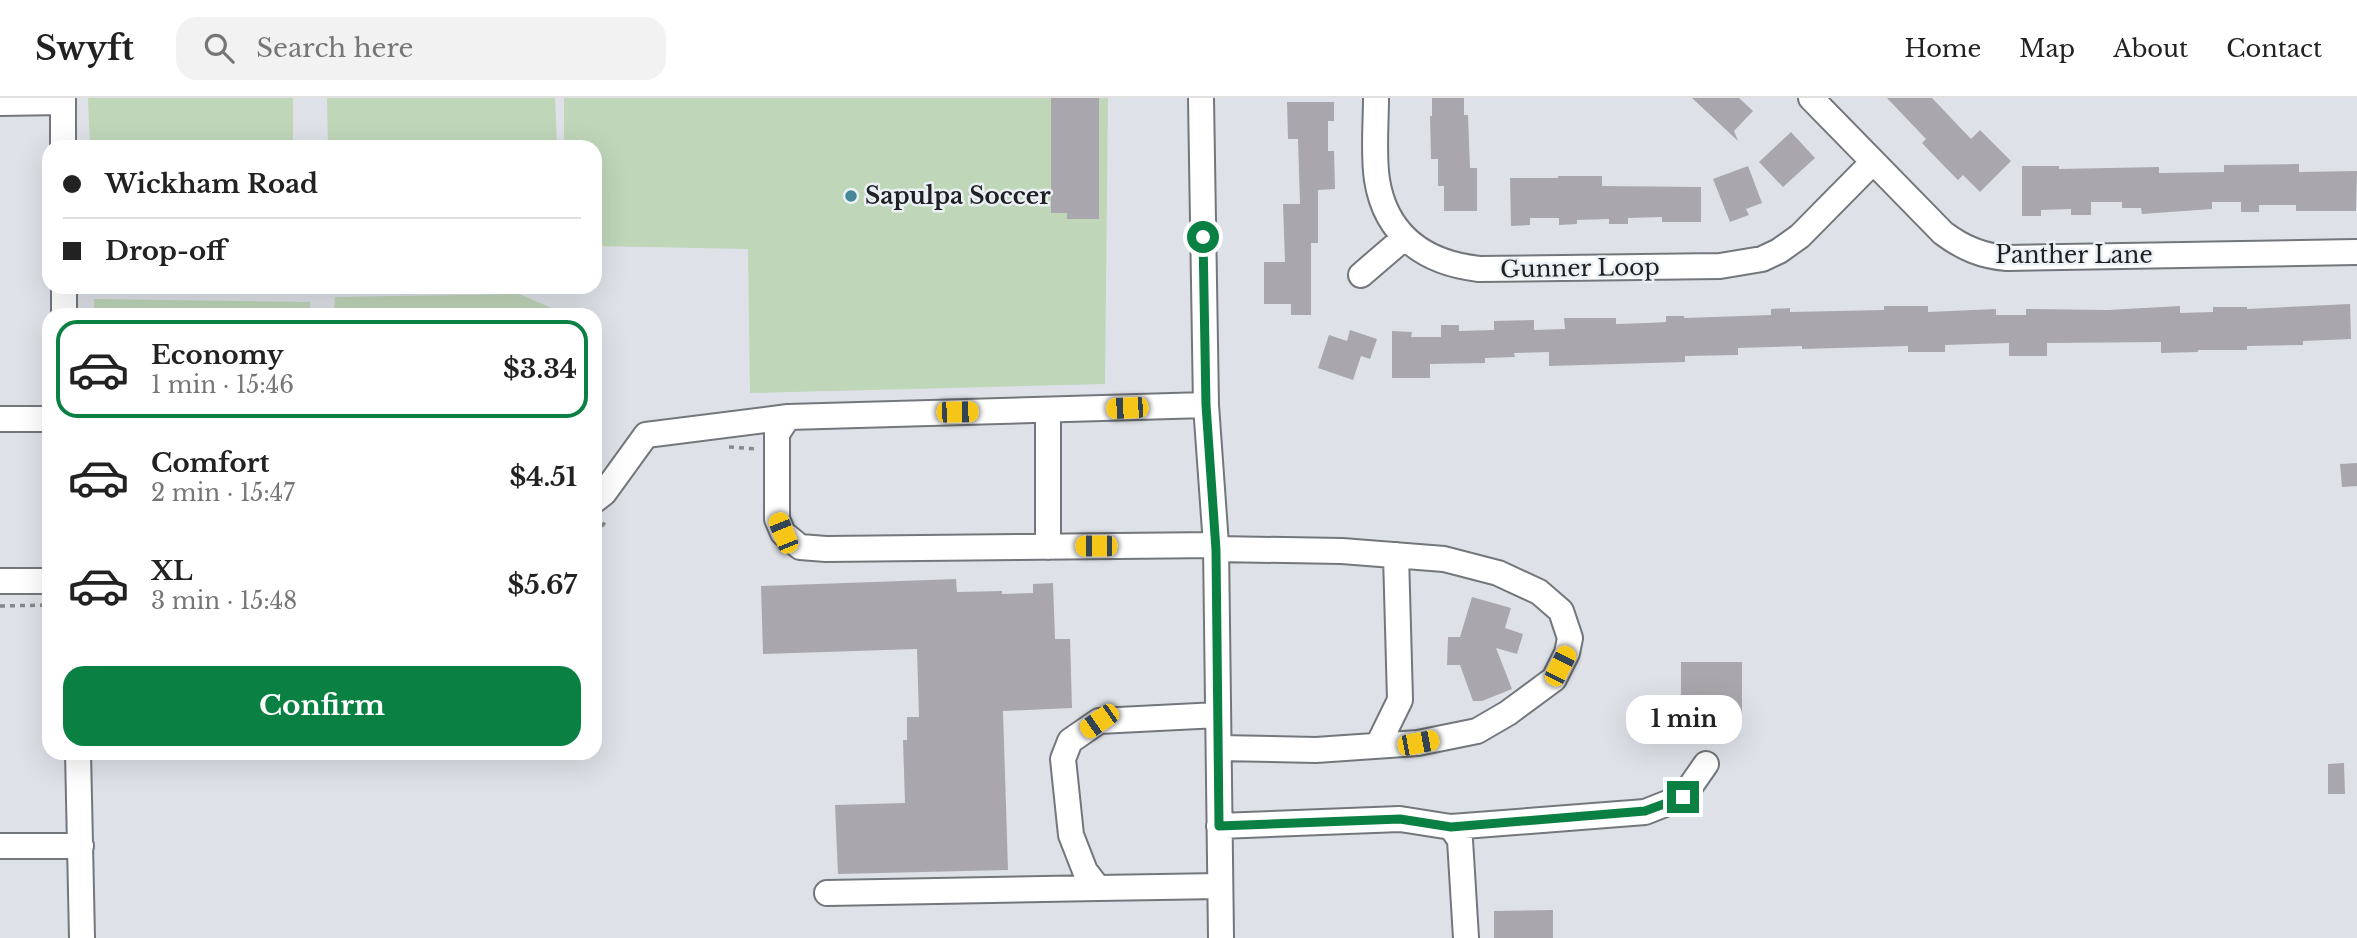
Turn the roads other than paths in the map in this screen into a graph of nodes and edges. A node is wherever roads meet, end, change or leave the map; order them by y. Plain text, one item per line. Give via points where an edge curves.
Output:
1 (1201, 98) edge
2 (1376, 98) edge
3 (1811, 98) edge
4 (63, 100) edge
5 (0, 103) edge
6 (63, 140) edge
7 (1873, 162) junction
8 (1404, 238) junction
9 (2357, 252) edge
10 (1362, 275) dead end
11 (1206, 405) junction
12 (1048, 411) junction
13 (788, 416) junction
14 (0, 419) edge
15 (42, 419) edge
16 (604, 506) edge
17 (1048, 547) junction
18 (1216, 547) junction
19 (1396, 555) junction
20 (0, 581) edge
21 (42, 581) edge
22 (1218, 715) junction
23 (1378, 746) junction
24 (1219, 748) junction
25 (78, 760) edge
26 (1706, 764) dead end
27 (1219, 826) junction
28 (1451, 827) junction
29 (0, 846) edge
30 (81, 846) junction
31 (1220, 886) junction
32 (1098, 888) junction
33 (827, 893) dead end
34 (82, 938) edge
35 (1221, 938) edge
36 (1466, 938) edge

1 - 11 street
2 - 8 street, Gunner Loop via 1377,180 1385,206
3 - 7 street, Panther Lane
4 - 5 street
4 - 6 street
7 - 8 street, Gunner Loop via 1800,236 1779,251 1741,264 1479,269 1437,259
7 - 9 street, Panther Lane via 1943,233 1989,257
8 - 10 street
11 - 12 street
11 - 18 street
12 - 13 street
12 - 17 street
13 - 16 street via 646,435 604,493
13 - 17 street via 777,434 777,519 783,533 800,547
14 - 15 street
17 - 18 street
18 - 19 street
18 - 22 street
19 - 23 street via 1399,700
19 - 23 street via 1444,559 1498,573 1539,592 1561,611 1570,638 1554,679 1477,731
20 - 21 street
22 - 24 street
22 - 32 street via 1099,721 1070,741 1063,759 1071,835 1085,871
23 - 24 street
24 - 27 street
25 - 30 street
26 - 28 street via 1683,797 1645,811
27 - 28 street via 1400,819
27 - 31 street
28 - 36 street via 1461,841
29 - 30 street
30 - 34 street
31 - 32 street
31 - 35 street
32 - 33 street

